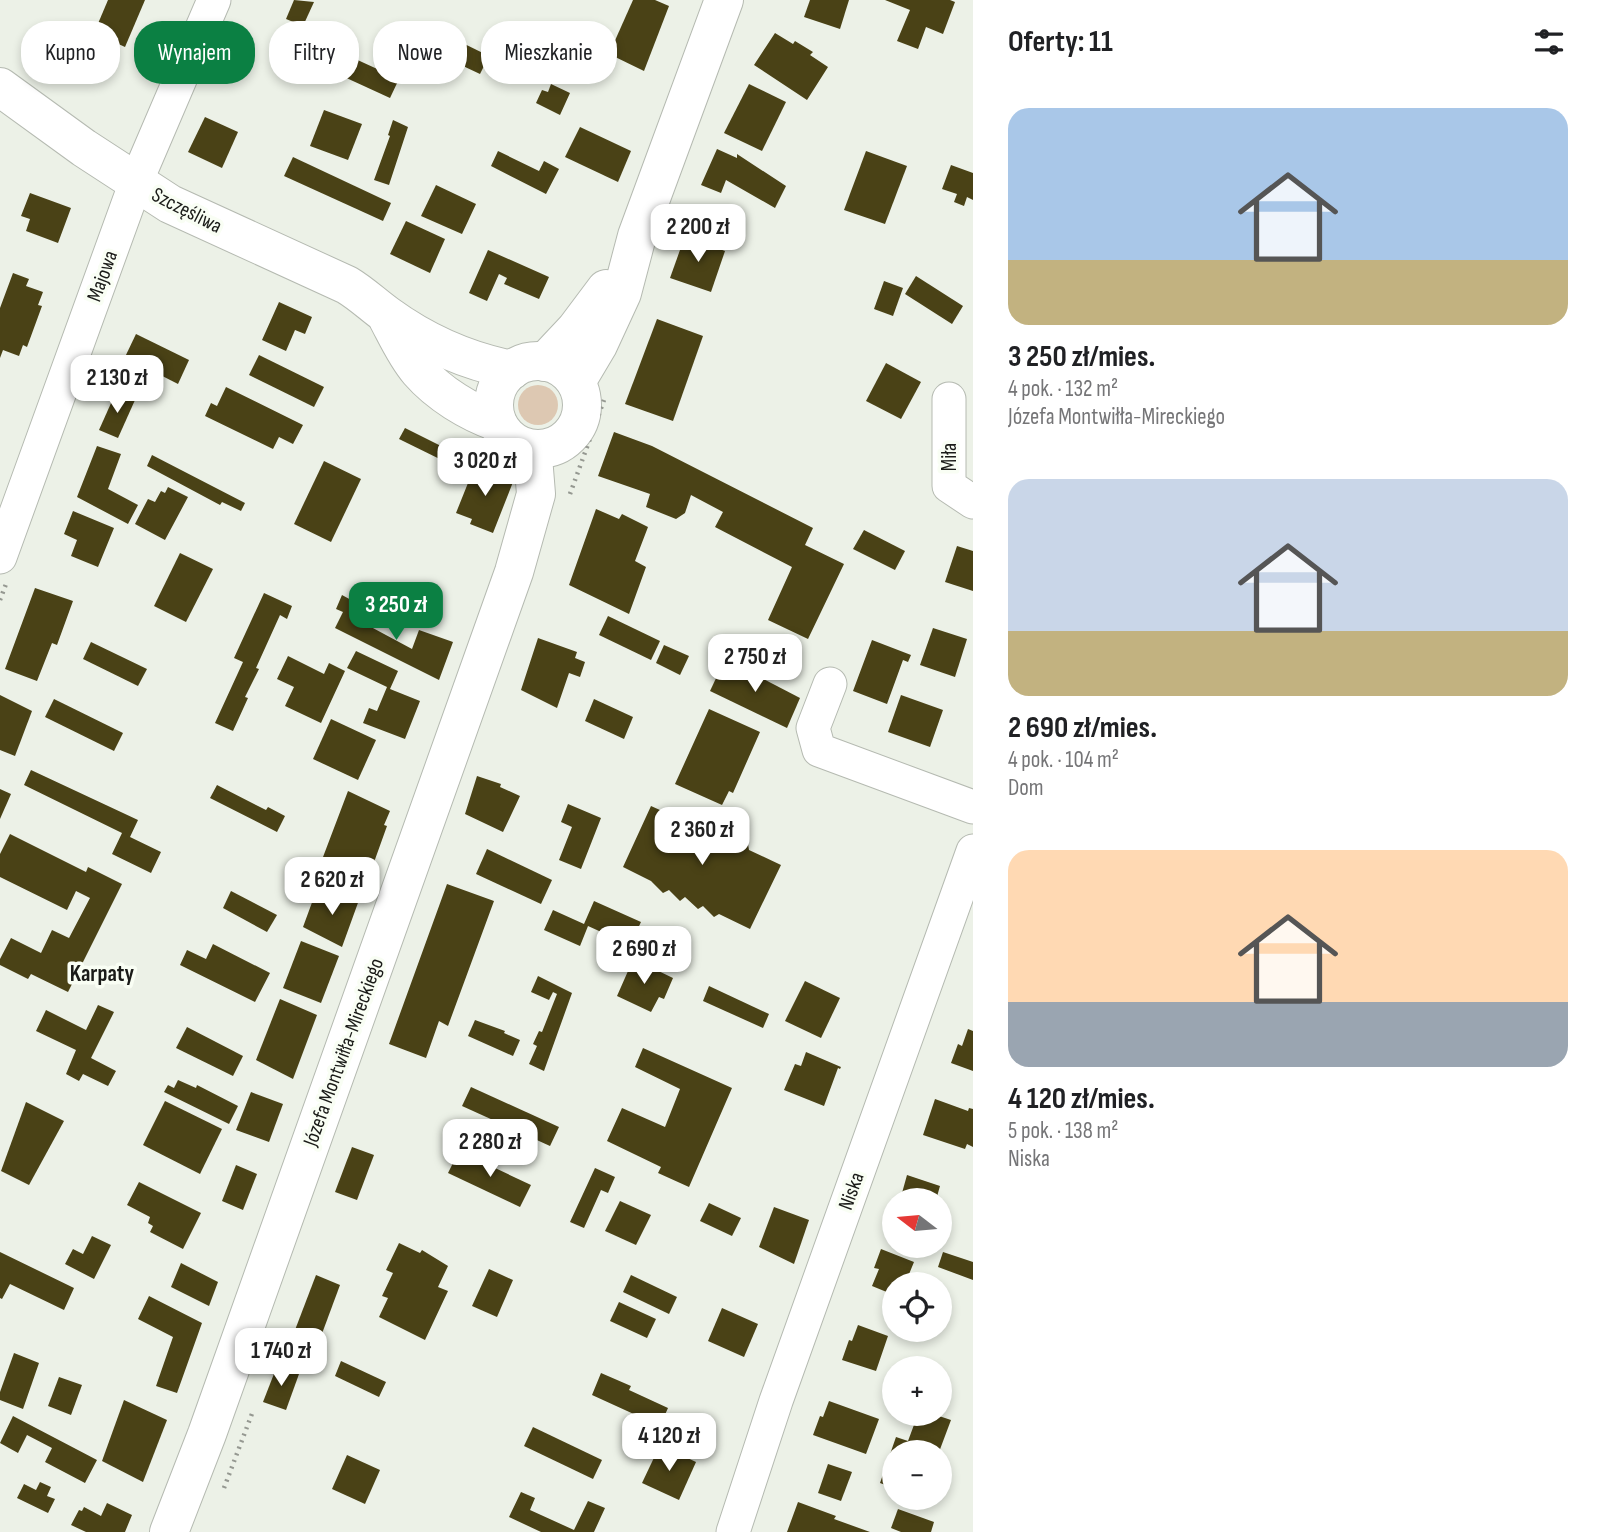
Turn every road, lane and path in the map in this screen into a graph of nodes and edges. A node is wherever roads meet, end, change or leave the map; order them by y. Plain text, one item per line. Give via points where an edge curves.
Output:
1 (214, 0) edge
2 (724, 0) edge
3 (0, 87) edge
4 (136, 182) junction
5 (385, 314) junction
6 (544, 371) junction
7 (949, 399) dead end
8 (497, 422) junction
9 (562, 443) junction
10 (524, 447) junction
11 (973, 502) edge
12 (0, 557) edge
13 (514, 572) junction
14 (830, 684) dead end
15 (973, 807) edge
16 (973, 851) edge
17 (169, 1532) edge
18 (733, 1532) edge

1 - 4 street, Majowa
2 - 6 main road via 637,236 608,287
3 - 4 main road, Szczęśliwa
4 - 5 main road, Szczęśliwa via 170,204 347,285
4 - 12 street, Majowa
5 - 6 main road, Szczęśliwa via 424,339 464,356
5 - 8 main road, Szczęśliwa via 419,372 462,405
6 - 8 main road via 502,380 494,408
6 - 9 main road via 582,395 576,428
7 - 11 street, Miła via 949,486
8 - 10 main road
9 - 10 main road via 537,450
9 - 13 main road, Józefa Montwiłła-Mireckiego via 550,458 534,528
10 - 13 main road, Józefa Montwiłła-Mireckiego via 533,457 536,494
13 - 17 main road, Józefa Montwiłła-Mireckiego
14 - 15 street via 813,727 819,750
16 - 18 street, Niska via 780,1388

